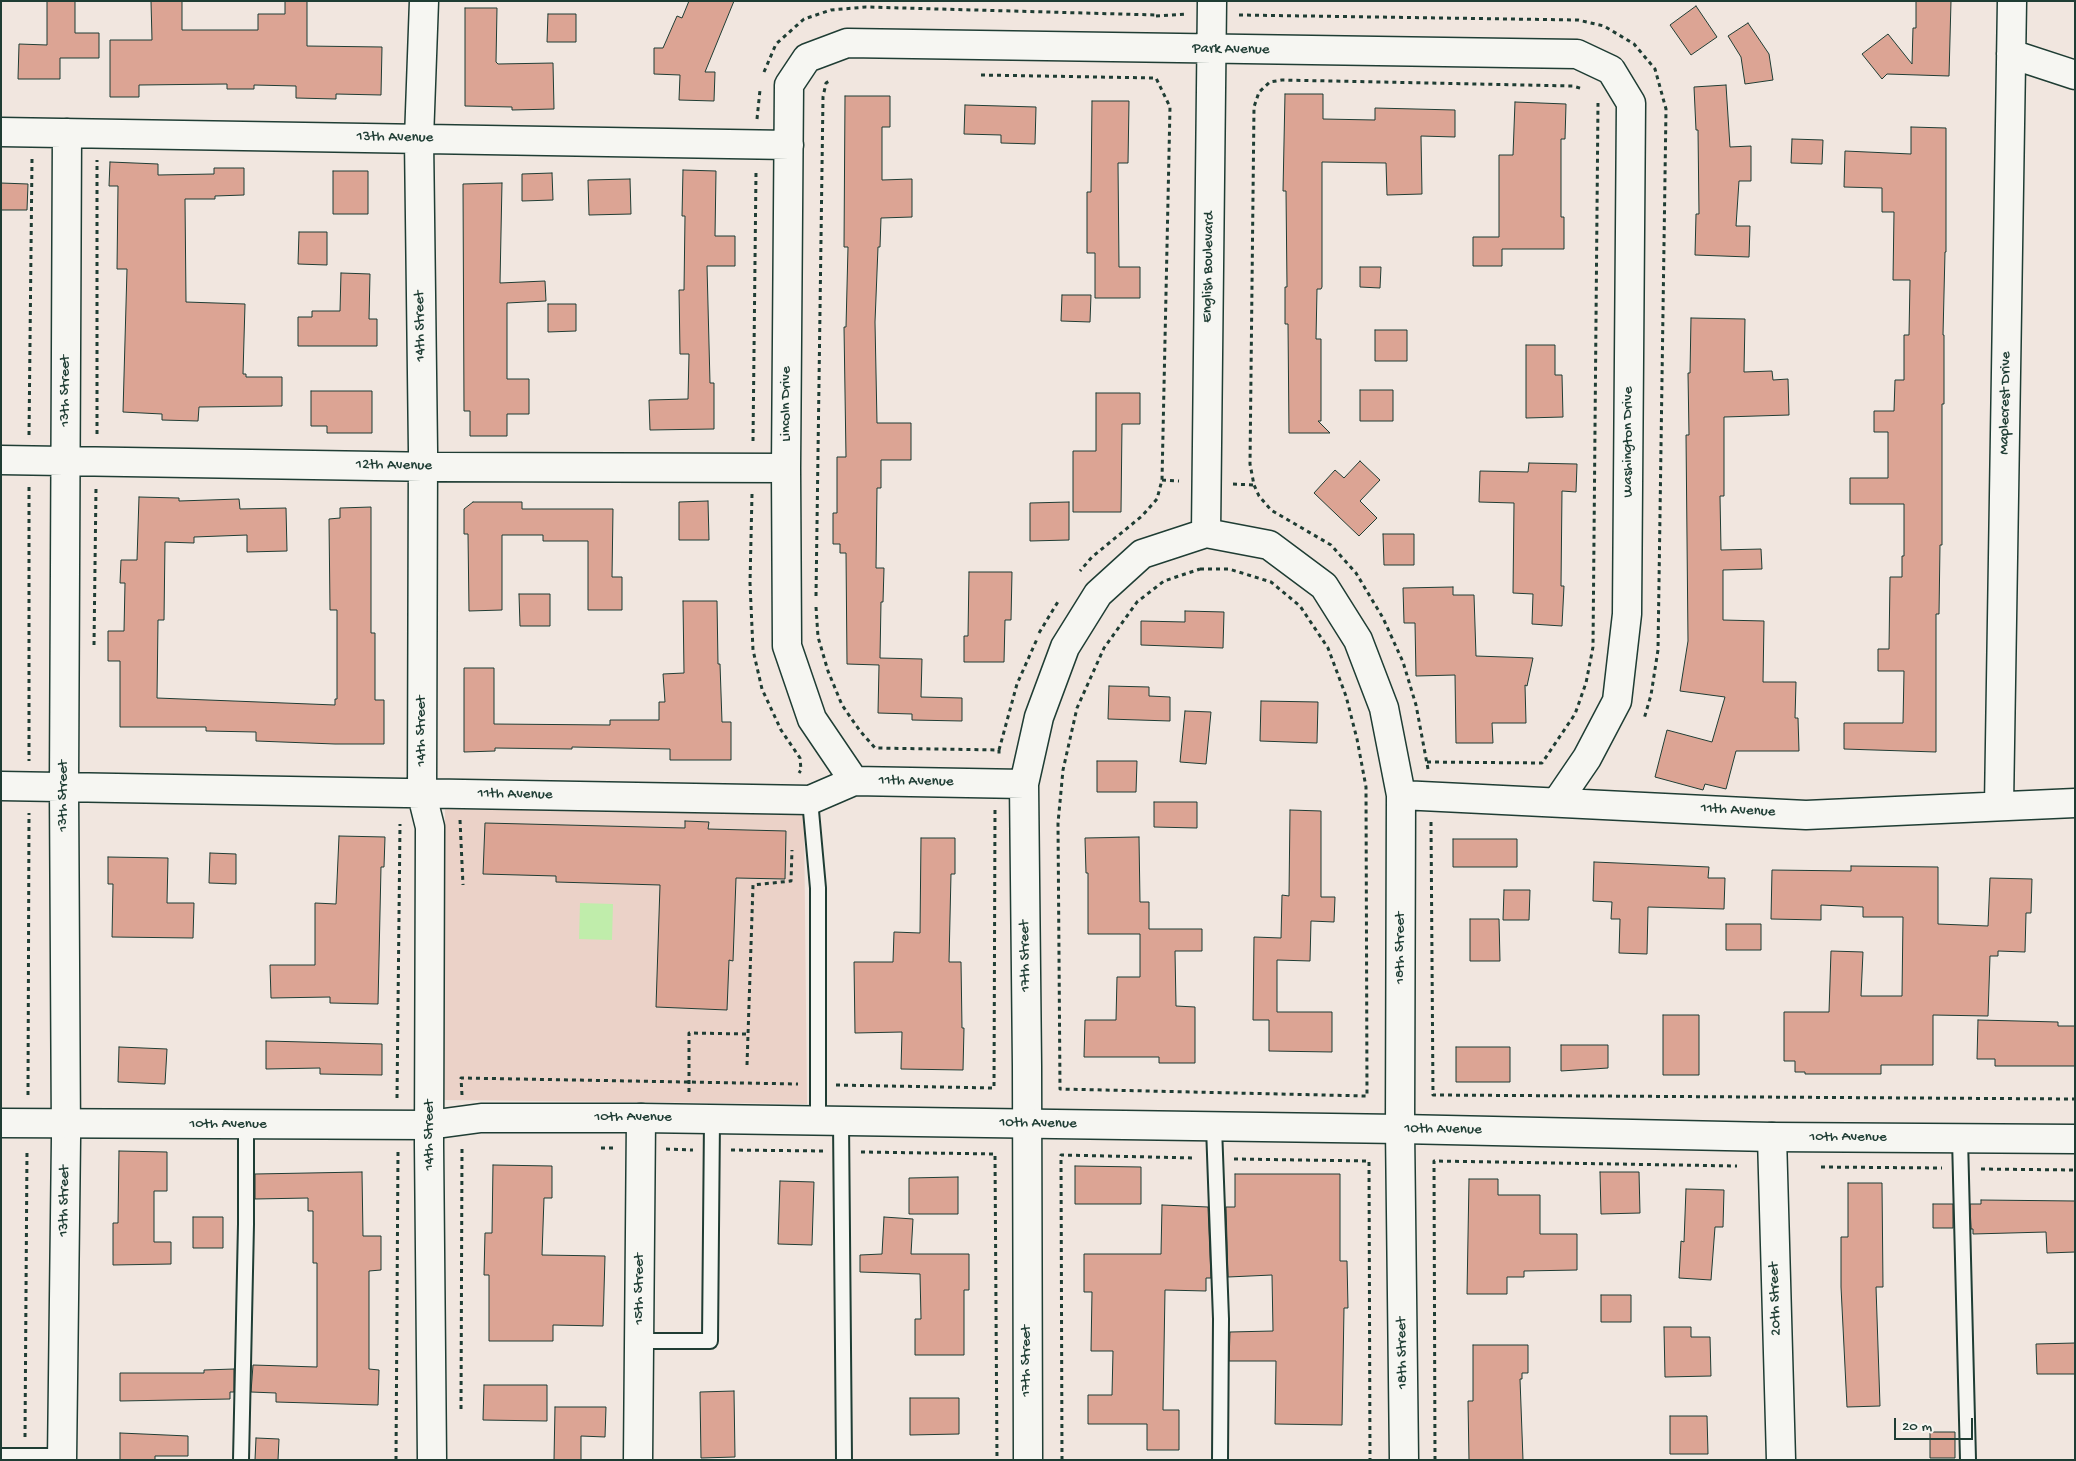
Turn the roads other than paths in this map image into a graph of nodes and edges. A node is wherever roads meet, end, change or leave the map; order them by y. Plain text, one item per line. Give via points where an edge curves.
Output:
1 (424, 1) edge
2 (2012, 1) edge
3 (1212, 10) edge
4 (847, 43) joint
5 (1212, 50) junction
6 (2011, 54) junction
7 (1611, 70) joint
8 (2075, 75) edge
9 (1, 132) edge
10 (67, 133) junction
11 (419, 139) junction
12 (789, 145) junction
13 (1, 460) edge
14 (66, 460) junction
15 (423, 466) junction
16 (786, 468) junction
17 (1206, 533) junction
18 (854, 781) junction
19 (1024, 784) junction
20 (1, 786) edge
21 (64, 788) junction
22 (803, 789) junction
23 (422, 794) junction
24 (1401, 795) junction
25 (1557, 802) junction
26 (2075, 803) edge
27 (2000, 805) junction
28 (640, 1118) junction
29 (712, 1119) junction
30 (830, 1121) junction
31 (1, 1123) edge
32 (1027, 1124) junction
33 (66, 1125) junction
34 (246, 1125) junction
35 (430, 1125) junction
36 (1214, 1127) junction
37 (1400, 1129) junction
38 (1772, 1137) junction
39 (1960, 1138) junction
40 (2075, 1139) edge
41 (639, 1340) junction
42 (1, 1456) edge
43 (62, 1458) edge
44 (241, 1460) edge
45 (432, 1460) edge
46 (638, 1460) edge
47 (844, 1460) edge
48 (1028, 1460) edge
49 (1220, 1460) edge
50 (1404, 1460) edge
51 (1781, 1460) edge
52 (1968, 1460) edge

1 - 11 street, 14th Street
2 - 6 street, Maplecrest Drive
3 - 5 street, English Boulevard
4 - 5 street, Park Avenue
4 - 12 street, Lincoln Drive via 807,58 789,85
5 - 7 street, Park Avenue via 1577,54
5 - 17 street, English Boulevard
6 - 8 street
6 - 27 street, Maplecrest Drive
7 - 25 street, Washington Drive via 1631,103 1627,614 1617,701
9 - 10 street, 13th Avenue
10 - 11 street, 13th Avenue
10 - 14 street, 13th Street
11 - 12 street, 13th Avenue
11 - 15 street, 14th Street
12 - 16 street, Lincoln Drive
13 - 14 street, 12th Avenue
14 - 15 street, 12th Avenue
14 - 21 street, 13th Street
15 - 16 street, 12th Avenue
15 - 23 street, 14th Street
16 - 18 street, Lincoln Drive via 788,646 812,719
17 - 19 street, 17th Street via 1142,554 1098,594 1065,648 1039,717
17 - 24 street, 18th Street via 1270,545 1324,586 1358,640 1384,708
18 - 19 street, 11th Avenue
18 - 22 street, 11th Avenue
19 - 32 street, 17th Street
20 - 21 street, 11th Avenue
21 - 23 street, 11th Avenue
21 - 33 street, 13th Street
22 - 23 street, 11th Avenue
22 - 30 lane via 818,888 818,1084
23 - 35 street, 14th Street via 430,827
24 - 25 street, 11th Avenue
24 - 37 street, 18th Street
25 - 27 street, 11th Avenue via 1806,815
26 - 27 street, 11th Avenue
28 - 29 street, 10th Avenue
28 - 35 street, 10th Avenue via 481,1118
28 - 41 street, 15th Street
29 - 30 street, 10th Avenue
29 - 41 lane via 710,1340
30 - 32 street, 10th Avenue
30 - 47 lane via 842,1152
31 - 33 street, 10th Avenue
32 - 36 street, 10th Avenue
32 - 48 street, 17th Street
33 - 34 street, 10th Avenue
33 - 43 street, 13th Street
34 - 35 street, 10th Avenue
34 - 44 lane
35 - 45 street, 14th Street
36 - 37 street, 10th Avenue
36 - 49 lane via 1221,1319
37 - 38 street, 10th Avenue
37 - 50 street, 18th Street
38 - 39 street, 10th Avenue
38 - 51 street, 20th Street
39 - 40 street, 10th Avenue
39 - 52 lane
41 - 46 street, 15th Street
42 - 43 lane

